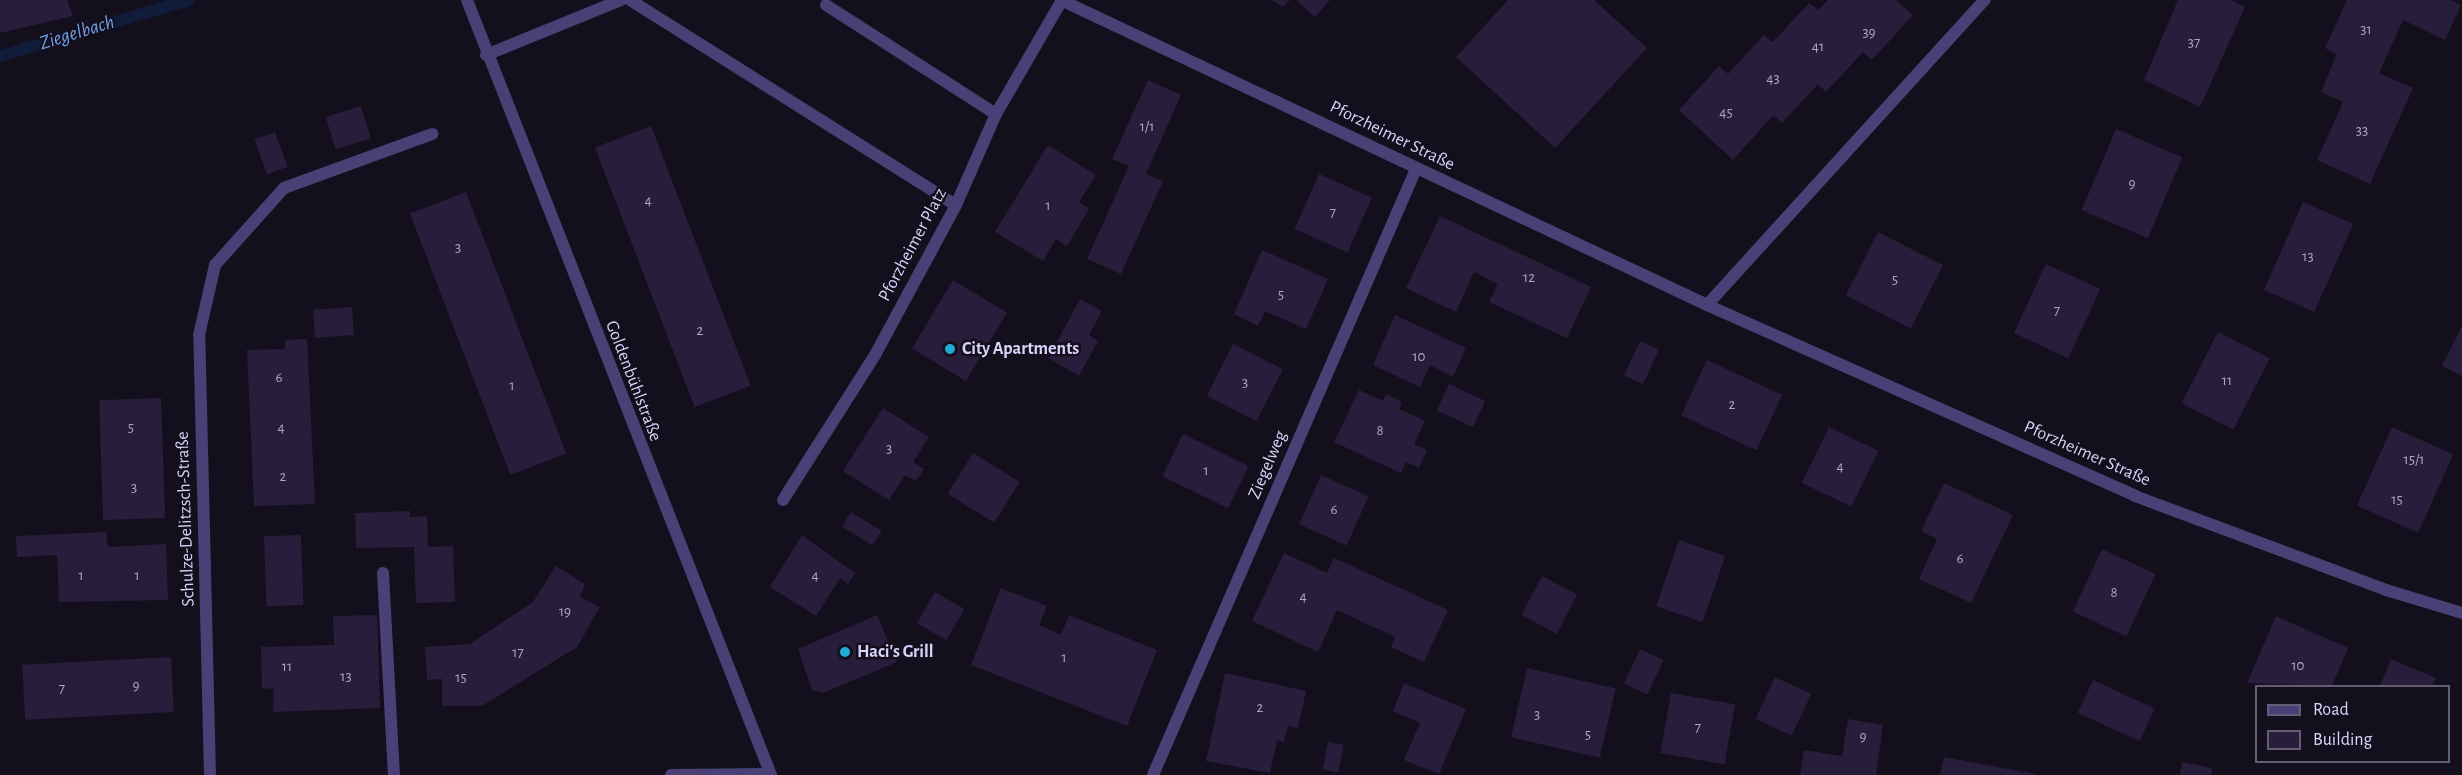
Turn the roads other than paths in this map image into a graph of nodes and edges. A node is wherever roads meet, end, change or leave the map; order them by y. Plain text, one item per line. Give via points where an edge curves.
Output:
1 (467, 0) edge
2 (621, 0) edge
3 (630, 0) edge
4 (1062, 0) edge
5 (1985, 0) edge
6 (826, 5) dead end
7 (486, 55) junction
8 (996, 114) junction
9 (432, 134) dead end
10 (1416, 169) junction
11 (956, 205) junction
12 (1707, 305) junction
13 (783, 501) dead end
14 (383, 573) dead end
15 (2462, 613) edge
16 (210, 775) edge
17 (394, 775) edge
18 (671, 775) edge
19 (774, 775) edge
20 (1154, 775) edge

1 - 7 street, Goldenbühlstraße
2 - 7 street
3 - 11 street
4 - 8 street, Pforzheimer Platz
4 - 10 street, Pforzheimer Straße
5 - 12 street
6 - 8 street
7 - 19 street, Goldenbühlstraße
8 - 11 street, Pforzheimer Platz
9 - 16 street, Schulze-Delitzsch-Straße via 284,188 215,265 199,335
10 - 12 street, Pforzheimer Straße
10 - 20 street, Ziegelweg
11 - 13 street, Pforzheimer Platz via 875,355
12 - 15 street, Pforzheimer Straße via 2134,496 2386,590
14 - 17 street
18 - 19 street

